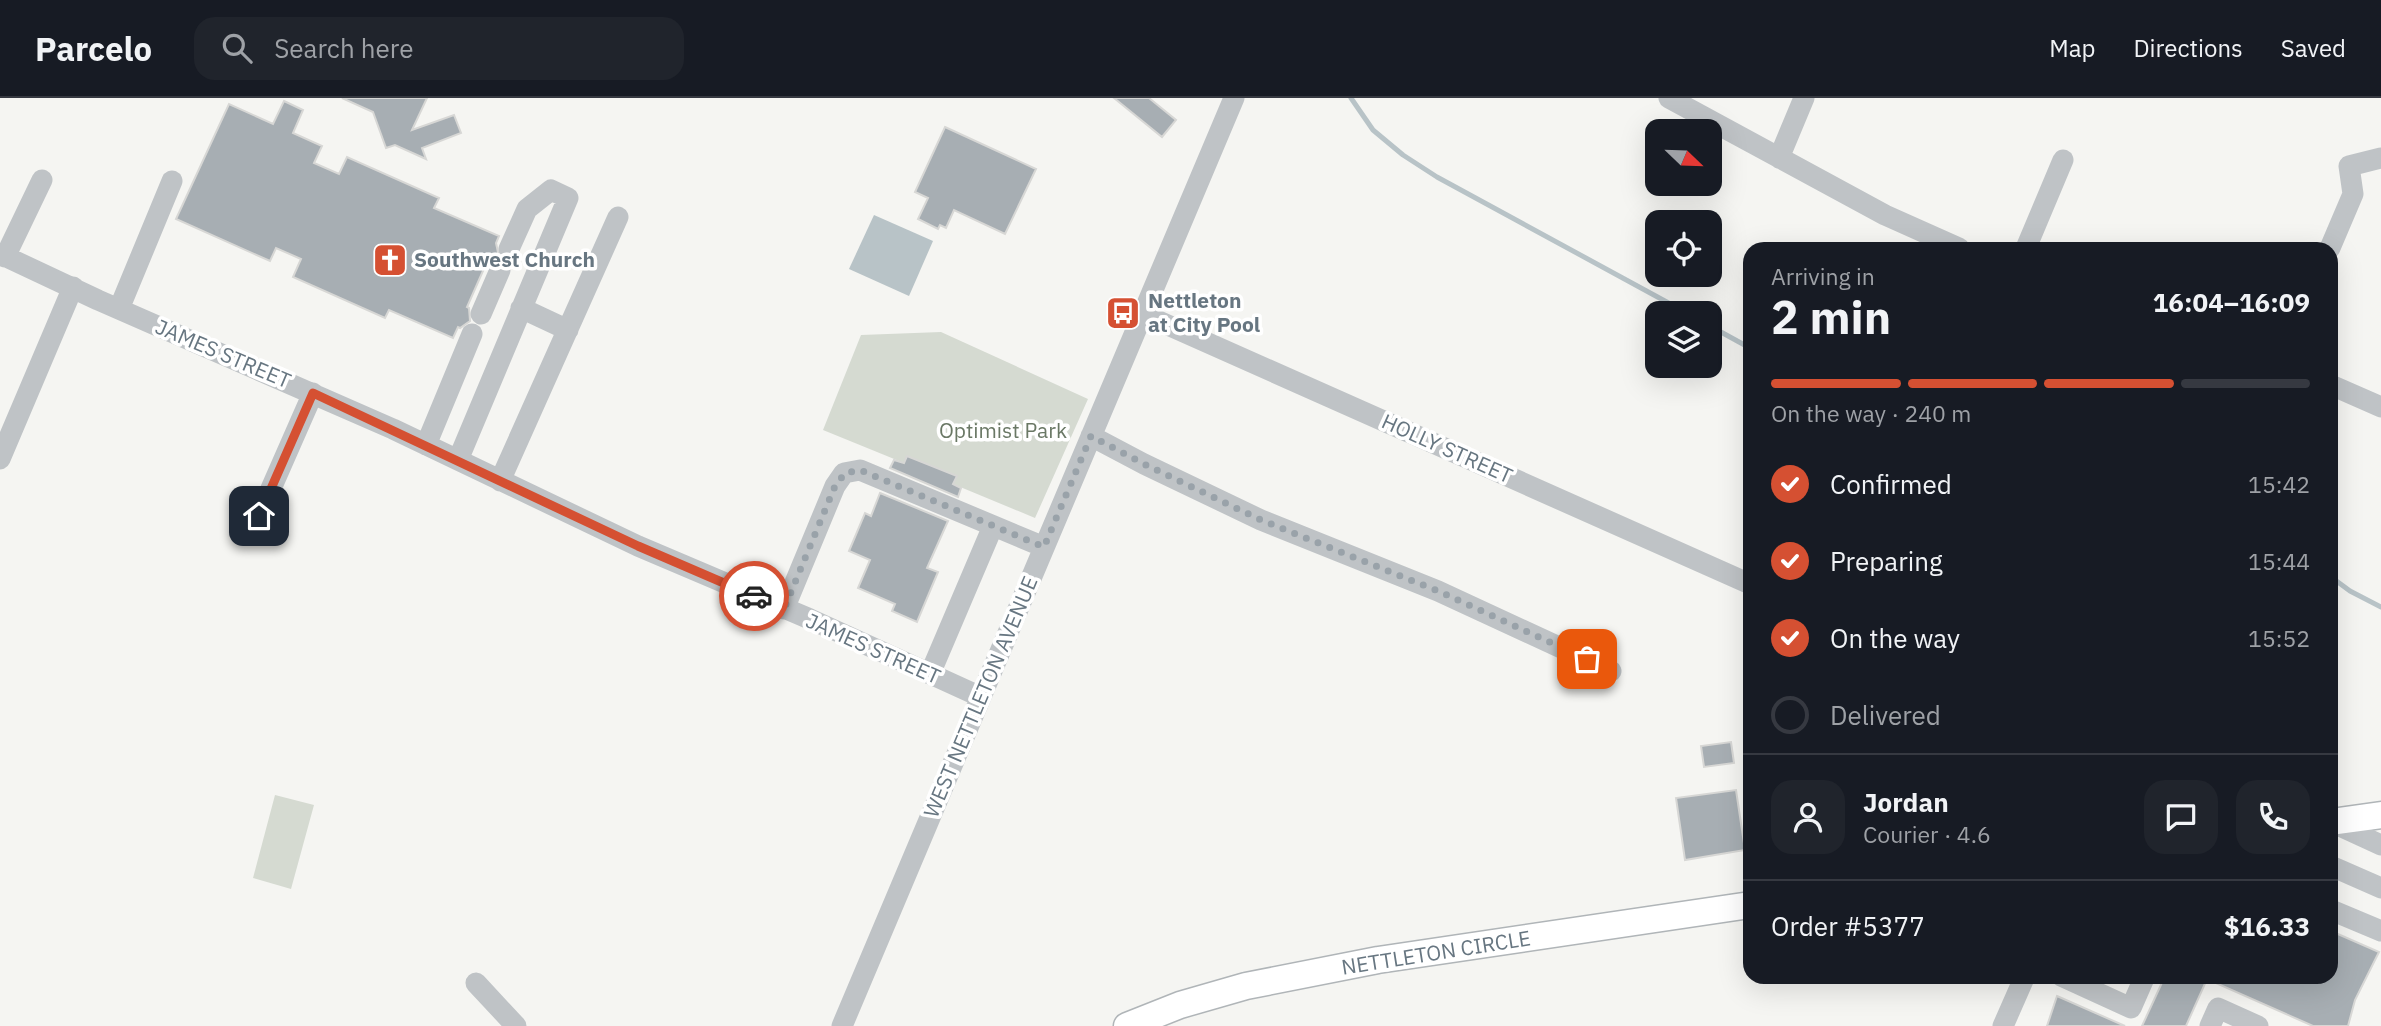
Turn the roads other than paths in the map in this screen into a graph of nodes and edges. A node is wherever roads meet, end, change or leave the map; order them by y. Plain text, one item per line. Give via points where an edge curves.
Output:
1 (1669, 98) edge
2 (1804, 98) edge
3 (1232, 99) edge
4 (1779, 158) junction
5 (2381, 158) edge
6 (2063, 160) dead end
7 (41, 180) dead end
8 (172, 181) dead end
9 (618, 217) dead end
10 (1946, 242) edge
11 (2029, 242) edge
12 (2333, 242) edge
13 (509, 249) dead end
14 (3, 256) edge
15 (500, 270) dead end
16 (73, 287) junction
17 (522, 308) junction
18 (119, 309) junction
19 (481, 314) dead end
20 (1143, 314) junction
21 (568, 330) junction
22 (472, 334) dead end
23 (2338, 388) edge
24 (313, 393) junction
25 (2381, 407) edge
26 (1091, 436) junction
27 (426, 445) junction
28 (0, 459) edge
29 (458, 460) junction
30 (500, 481) junction
31 (259, 516) dead end
32 (993, 526) junction
33 (1044, 547) junction
34 (1743, 580) edge
35 (784, 609) junction
36 (1611, 671) dead end
37 (930, 674) junction
38 (981, 698) junction
39 (2381, 815) edge
40 (2338, 821) edge
41 (2338, 825) edge
42 (2381, 845) edge
43 (2338, 869) edge
44 (2381, 888) edge
45 (1743, 906) edge
46 (2338, 914) edge
47 (2381, 931) edge
48 (476, 983) dead end
49 (2021, 984) edge
50 (2078, 984) edge
51 (2142, 984) edge
52 (516, 1026) edge
53 (842, 1026) edge
54 (1127, 1026) edge
55 (2003, 1026) edge
56 (2210, 1026) edge
57 (2258, 1026) edge

1 - 4 street
2 - 4 street
3 - 20 street, WEST NETTLETON AVENUE
4 - 10 street
5 - 12 street via 2349,166 2353,194
6 - 11 street
7 - 14 street
8 - 18 street
9 - 21 street
13 - 17 street via 527,209 551,190 568,198
14 - 16 street, JAMES STREET
15 - 19 street
16 - 18 street, JAMES STREET
16 - 28 street
17 - 21 street
17 - 29 street
18 - 24 street, JAMES STREET
20 - 26 street, WEST NETTLETON AVENUE
20 - 34 street, HOLLY STREET
21 - 30 street
22 - 27 street
23 - 25 street
24 - 27 street, JAMES STREET
24 - 31 street
26 - 33 street, WEST NETTLETON AVENUE
26 - 36 street via 1261,520 1438,591
27 - 29 street, JAMES STREET
29 - 30 street, JAMES STREET
30 - 35 street, JAMES STREET
32 - 33 street
32 - 35 street via 860,470 845,473 835,486
32 - 37 street
33 - 38 street, WEST NETTLETON AVENUE
35 - 37 street, JAMES STREET
37 - 38 street, JAMES STREET
38 - 53 street, WEST NETTLETON AVENUE
39 - 40 main road
41 - 42 street
43 - 44 street
45 - 54 main road, NETTLETON CIRCLE via 1378,960 1246,986
46 - 47 street
48 - 52 street
49 - 55 street
50 - 51 street via 2131,1008
56 - 57 street via 2218,1008

